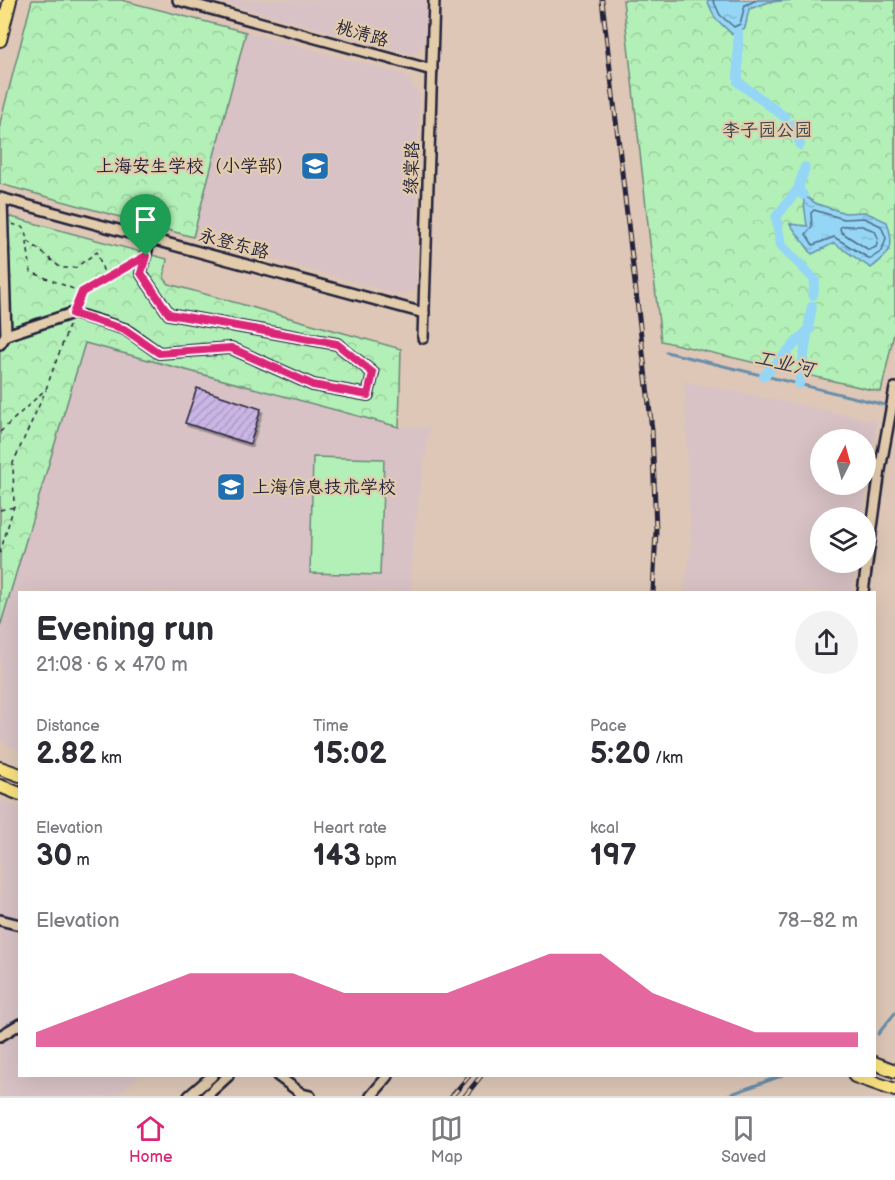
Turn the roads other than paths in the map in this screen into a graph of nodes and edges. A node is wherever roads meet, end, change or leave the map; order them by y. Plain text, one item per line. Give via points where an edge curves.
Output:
1 (10, 0) edge
2 (178, 0) edge
3 (434, 0) edge
4 (0, 40) edge
5 (432, 70) junction
6 (1, 199) edge
7 (150, 239) junction
8 (424, 313) junction
9 (6, 335) junction
10 (423, 338) dead end
11 (0, 344) edge
12 (894, 393) edge
13 (863, 591) edge
14 (0, 768) edge
15 (18, 774) edge
16 (0, 786) edge
17 (18, 793) edge
18 (0, 920) edge
19 (18, 924) edge
20 (18, 1025) edge
21 (0, 1036) edge
22 (876, 1064) edge
23 (895, 1071) edge
24 (211, 1077) edge
25 (227, 1077) edge
26 (279, 1077) edge
27 (387, 1077) edge
28 (858, 1077) edge
29 (895, 1090) edge
30 (189, 1096) edge
31 (206, 1096) edge
32 (310, 1096) edge
33 (371, 1096) edge

1 - 4 main road
2 - 5 street, 桃清路
3 - 5 street, 绿棠路
5 - 8 street, 绿棠路
6 - 7 street, 永登东路
6 - 9 street
7 - 8 street, 永登东路
7 - 9 street via 141,273 169,314 337,344 373,373 368,395 313,385 231,348 159,353 124,329 73,314
8 - 10 street, 绿棠路
9 - 11 street
12 - 13 street
14 - 15 main road
16 - 17 main road
18 - 19 street
20 - 21 street
22 - 23 main road
24 - 30 street
25 - 31 street
26 - 32 street
27 - 33 street
28 - 29 main road

